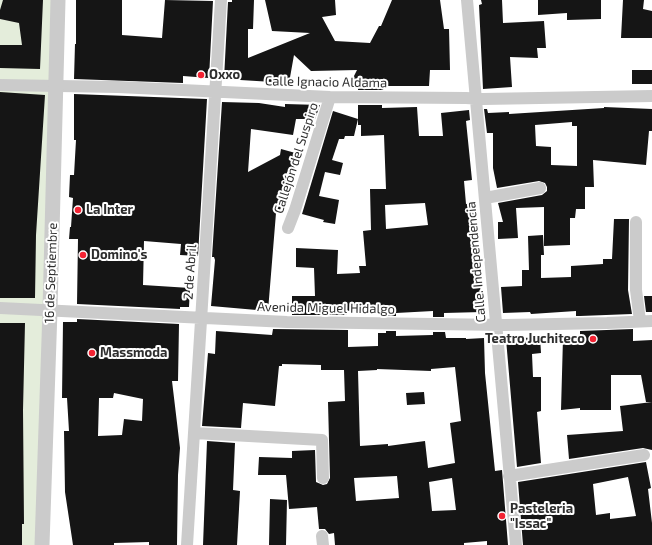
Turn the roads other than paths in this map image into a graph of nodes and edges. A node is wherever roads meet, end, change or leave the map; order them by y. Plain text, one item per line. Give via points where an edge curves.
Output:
1 (58, 0) edge
2 (221, 0) edge
3 (467, 0) edge
4 (0, 85) edge
5 (56, 87) junction
6 (215, 92) junction
7 (652, 96) edge
8 (330, 97) junction
9 (476, 99) junction
10 (540, 188) dead end
11 (485, 198) junction
12 (636, 222) dead end
13 (288, 228) dead end
14 (0, 308) edge
15 (50, 310) junction
16 (201, 318) junction
17 (646, 321) edge
18 (496, 325) junction
19 (194, 433) junction
20 (644, 455) dead end
21 (509, 476) junction
22 (323, 478) dead end
23 (42, 545) edge
24 (187, 545) edge
25 (516, 545) edge

1 - 5 street, 16 de Septiembre
2 - 6 street, 2 de Abril
3 - 9 street, Calle. Independencia
4 - 5 street, Calle Ignacio Aldama
5 - 6 street, Calle Ignacio Aldama
5 - 15 street, 16 de Septiembre
6 - 8 street, Calle Ignacio Aldama
6 - 16 street, 2 de Abril
7 - 9 street, Calle Ignacio Aldama
8 - 9 street, Calle Ignacio Aldama
8 - 13 street, Callejón del Suspiro
9 - 11 street, Calle. Independencia
10 - 11 street
11 - 18 street, Calle. Independencia
12 - 17 street via 636,290
14 - 15 street, Avenida Miguel Hidalgo
15 - 16 street, Avenida Miguel Hidalgo
15 - 23 street, 16 de Septiembre
16 - 18 street, Avenida Miguel Hidalgo
16 - 19 street, 2 de Abril
17 - 18 street, Avenida Miguel Hidalgo
18 - 21 street, Calle. Independencia
19 - 22 street via 322,440
19 - 24 street, 2 de Abril
20 - 21 street
21 - 25 street, Calle. Independencia

